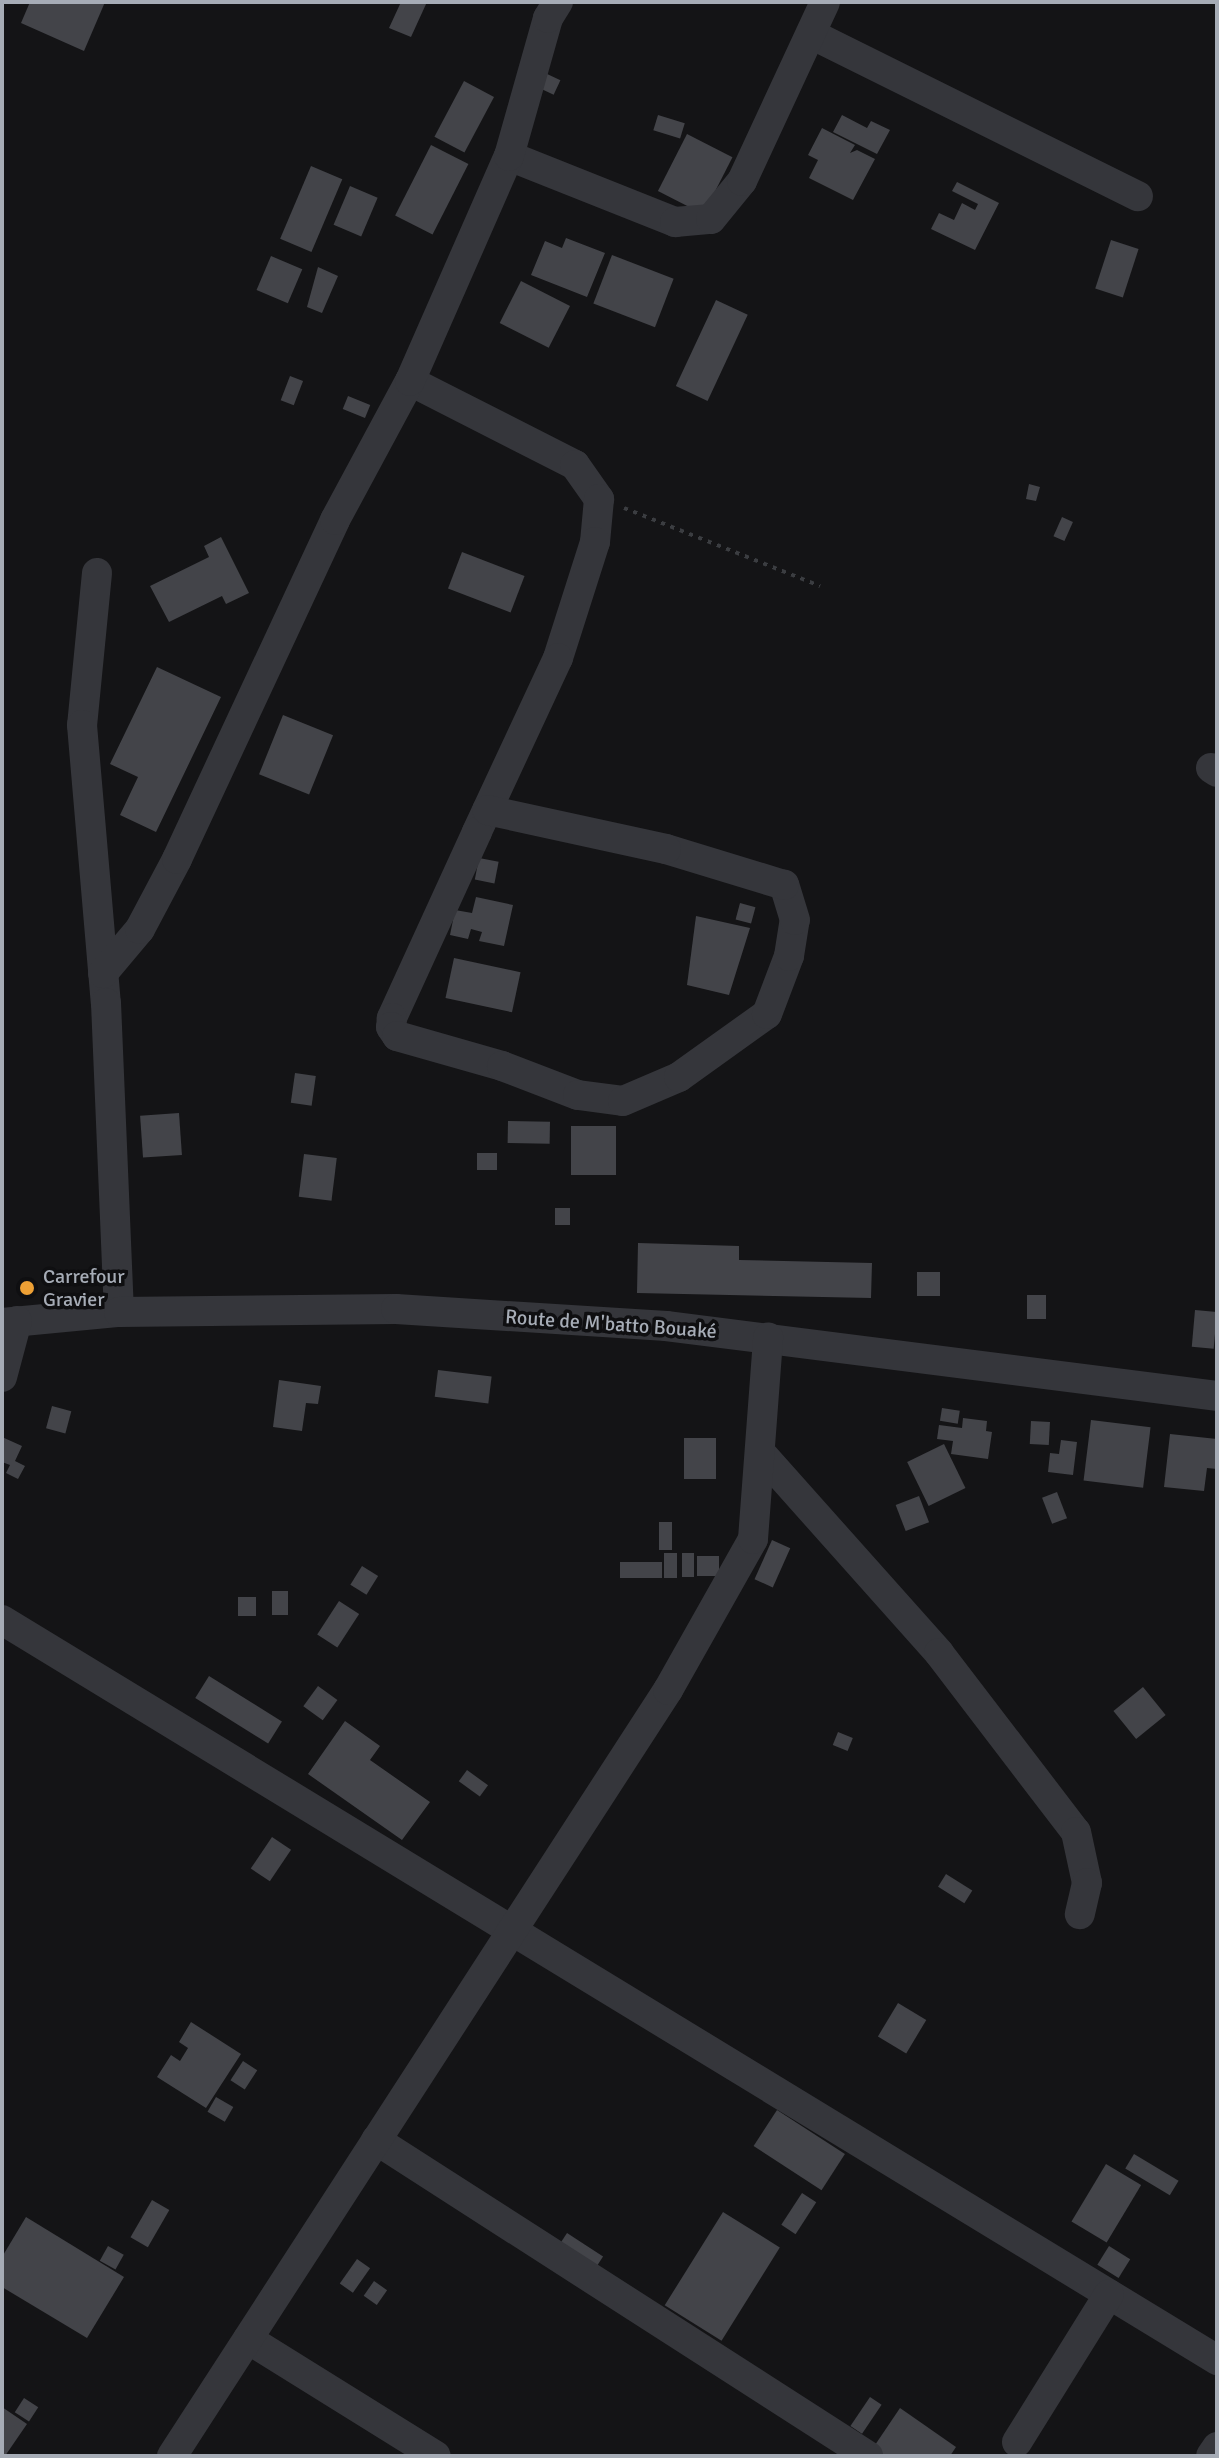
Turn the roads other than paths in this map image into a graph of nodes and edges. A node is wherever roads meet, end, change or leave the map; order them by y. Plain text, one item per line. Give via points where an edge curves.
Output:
1 (558, 2) edge
2 (825, 2) edge
3 (811, 34) junction
4 (509, 156) junction
5 (1138, 196) dead end
6 (410, 381) junction
7 (97, 573) dead end
8 (487, 810) junction
9 (103, 973) junction
10 (119, 1312) junction
11 (9, 1322) edge
12 (768, 1338) junction
13 (2, 1377) edge
14 (1217, 1396) edge
15 (760, 1452) junction
16 (2, 1620) edge
17 (1080, 1914) dead end
18 (513, 1929) junction
19 (376, 2140) junction
20 (1109, 2294) junction
21 (248, 2339) junction
22 (1217, 2360) edge
23 (1017, 2442) dead end
24 (1217, 2447) edge
25 (172, 2456) edge
26 (436, 2456) edge
27 (868, 2456) edge
28 (1211, 2456) edge

1 - 4 street via 548,18
2 - 3 street
3 - 4 street via 742,181 711,219 675,222
3 - 5 street
4 - 6 street
6 - 8 street via 575,465 599,499 595,542 558,658
6 - 9 street via 335,520 177,859 140,929
7 - 9 street via 82,725
8 - 8 street via 666,849 784,885 795,920 789,956 767,1014 679,1077 623,1101 578,1095 502,1066 397,1036 392,1018
9 - 10 street
10 - 11 street, Route de M'batto Bouaké
10 - 12 street, Route de M'batto Bouaké via 396,1309 666,1326
11 - 13 street
12 - 14 street, Route de M'batto Bouaké
12 - 15 street
15 - 17 street via 939,1653 1076,1832 1087,1883
15 - 18 street via 753,1539 668,1690
16 - 18 street
18 - 19 street
18 - 20 street
19 - 21 street
19 - 27 street
20 - 22 street
20 - 23 street
21 - 25 street
21 - 26 street
24 - 28 street

